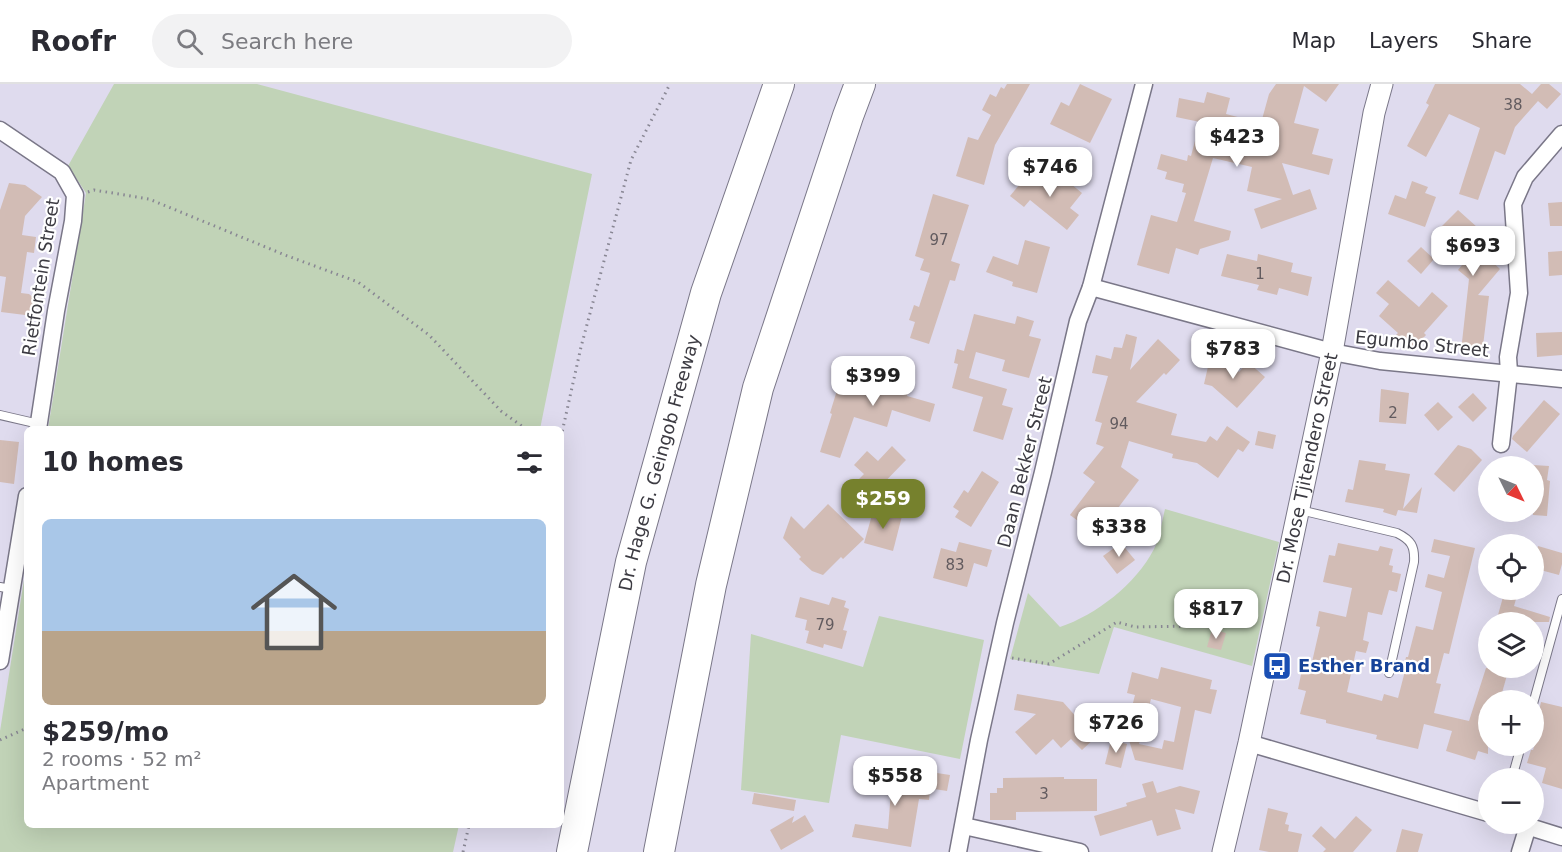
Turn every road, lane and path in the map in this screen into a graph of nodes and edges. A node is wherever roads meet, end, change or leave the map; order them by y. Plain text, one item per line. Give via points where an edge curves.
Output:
1 (670, 84) edge
2 (779, 84) edge
3 (860, 84) edge
4 (1144, 84) edge
5 (1382, 84) edge
6 (0, 130) edge
7 (1562, 134) edge
8 (75, 195) junction
9 (1091, 287) junction
10 (1332, 352) junction
11 (1509, 372) junction
12 (1562, 379) edge
13 (0, 415) edge
14 (35, 426) edge
15 (38, 426) edge
16 (522, 426) edge
17 (563, 426) edge
18 (1501, 444) dead end
19 (24, 509) edge
20 (1299, 509) junction
21 (6, 588) edge
22 (1562, 599) edge
23 (1277, 613) junction
24 (1007, 657) dead end
25 (0, 662) edge
26 (1389, 673) dead end
27 (1537, 690) edge
28 (24, 729) edge
29 (682, 733) junction
30 (0, 741) edge
31 (1249, 743) junction
32 (1478, 810) edge
33 (964, 826) junction
34 (468, 828) edge
35 (1544, 831) edge
36 (1523, 834) edge
37 (1562, 837) edge
38 (463, 852) edge
39 (572, 852) edge
40 (659, 852) edge
41 (673, 852) edge
42 (958, 852) edge
43 (1080, 852) edge
44 (1224, 852) edge
45 (1520, 852) edge

1 - 17 path via 631,160
2 - 39 highway, Dr. Hage G. Geingob Freeway via 706,293 631,562
3 - 29 highway via 758,388 711,585
4 - 9 street, Daan Bekker Street
5 - 10 street, Dr. Mose Tjitendero Street
6 - 8 street, Rietfontein Street via 62,172
7 - 11 street via 1526,177 1513,204 1518,293
8 - 15 street, Rietfontein Street
8 - 16 path via 94,190 149,199 358,282 429,335 501,411
9 - 10 street, Egumbo Street
9 - 33 street, Daan Bekker Street via 1078,321 1005,623
10 - 11 street, Egumbo Street via 1380,362
10 - 20 street, Dr. Mose Tjitendero Street
11 - 12 street, Egumbo Street
11 - 18 street, Egumbo Street
13 - 14 lane
19 - 21 street
20 - 23 street, Dr. Mose Tjitendero Street
20 - 26 lane via 1397,533 1414,548
21 - 25 street
22 - 27 lane
23 - 24 path via 1215,617 1191,626 1135,627 1117,622 1049,664
23 - 31 street, Dr. Mose Tjitendero Street
28 - 30 path
29 - 40 highway
29 - 41 highway
31 - 32 street
31 - 44 street, Dr. Mose Tjitendero Street
33 - 42 street, Daan Bekker Street
33 - 43 street
34 - 38 path
35 - 37 street
36 - 45 street

